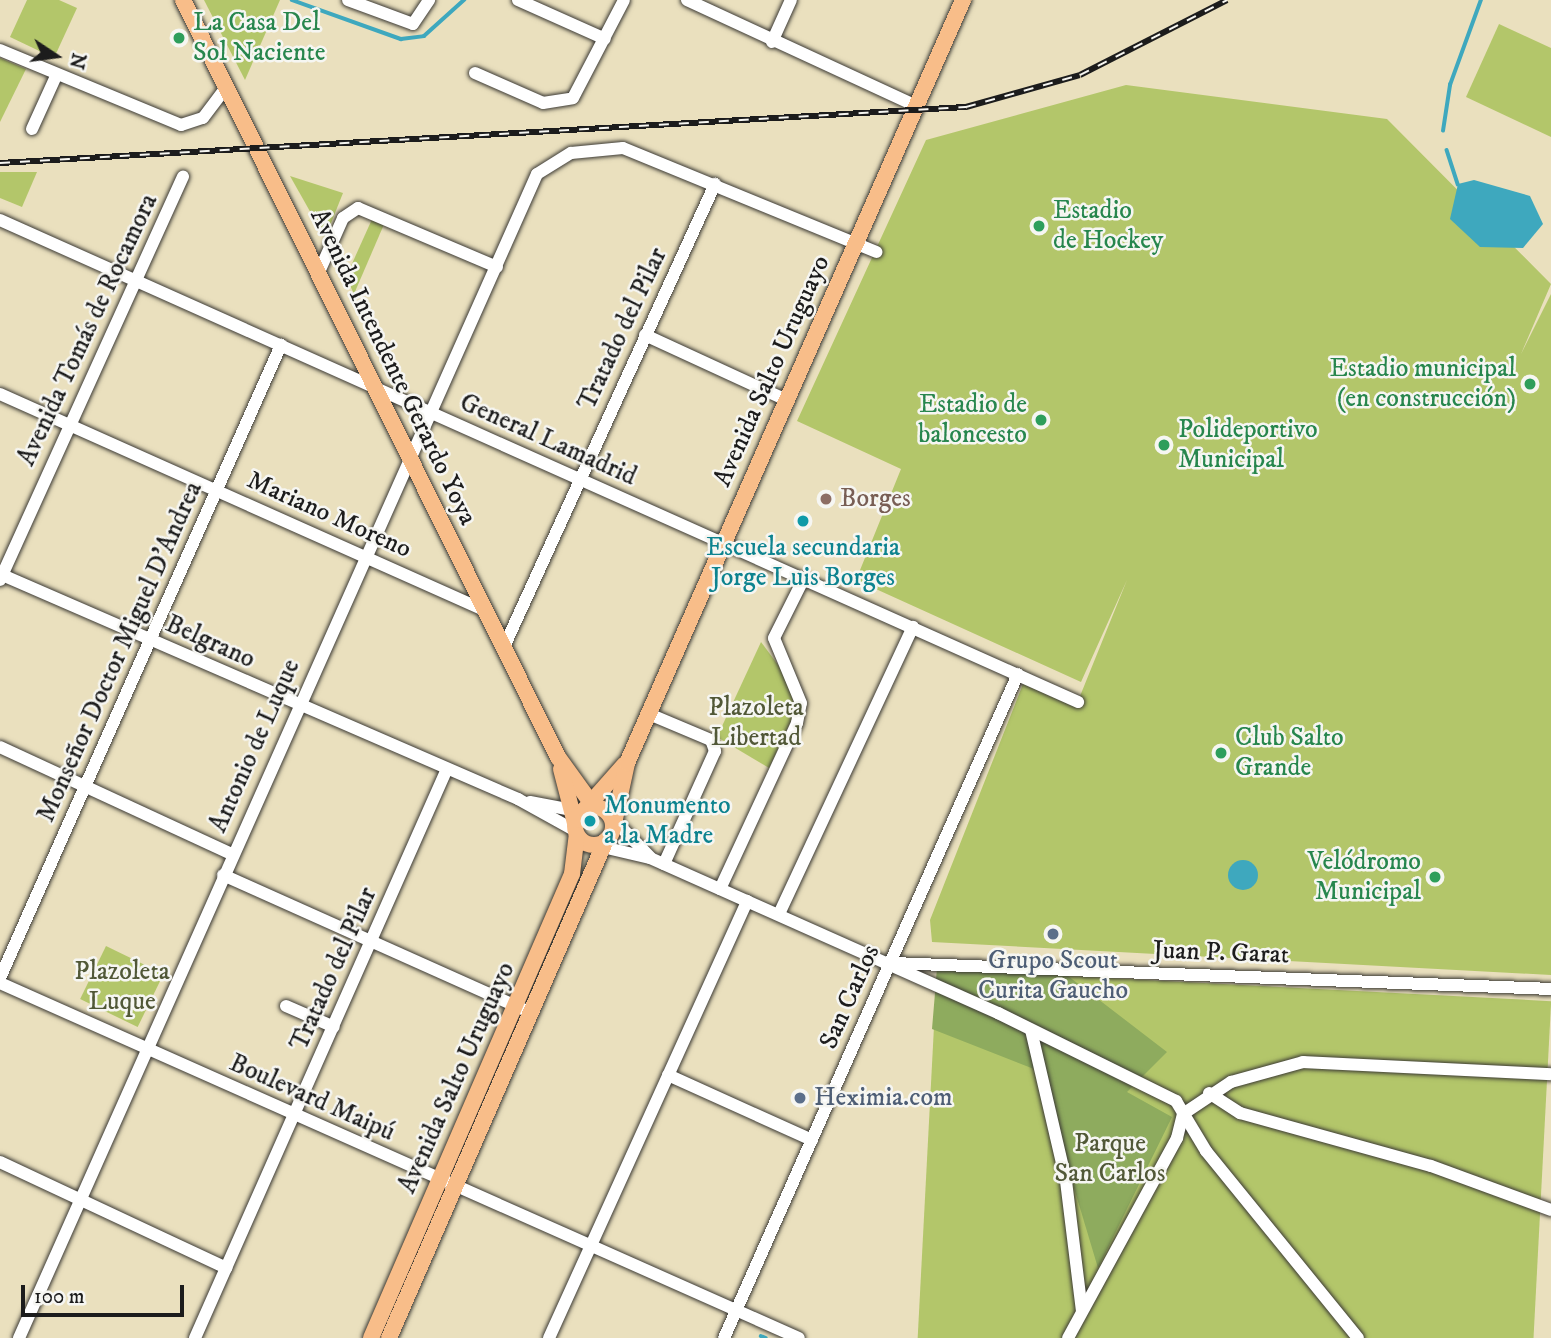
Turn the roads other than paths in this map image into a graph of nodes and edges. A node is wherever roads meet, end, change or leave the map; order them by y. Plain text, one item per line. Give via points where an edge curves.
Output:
1 (183, 0) edge
2 (348, 0) edge
3 (429, 0) edge
4 (519, 0) edge
5 (624, 0) edge
6 (687, 0) edge
7 (791, 0) edge
8 (963, 0) edge
9 (605, 38) junction
10 (772, 43) junction
11 (0, 50) edge
12 (475, 73) dead end
13 (57, 74) junction
14 (226, 87) junction
15 (916, 106) junction
16 (32, 129) dead end
17 (183, 177) dead end
18 (715, 184) junction
19 (0, 220) edge
20 (856, 243) junction
21 (876, 252) dead end
22 (497, 267) junction
23 (319, 272) junction
24 (135, 280) junction
25 (645, 335) junction
26 (282, 345) junction
27 (375, 386) junction
28 (0, 394) edge
29 (786, 400) junction
30 (429, 411) junction
31 (70, 424) junction
32 (409, 456) junction
33 (579, 478) junction
34 (217, 490) junction
35 (722, 543) junction
36 (363, 555) junction
37 (1, 576) edge
38 (804, 578) junction
39 (486, 611) junction
40 (913, 627) junction
41 (150, 640) junction
42 (504, 647) junction
43 (1018, 674) junction
44 (1078, 702) dead end
45 (298, 705) junction
46 (649, 714) junction
47 (0, 747) edge
48 (627, 763) junction
49 (446, 771) junction
50 (86, 786) junction
51 (518, 799) junction
52 (581, 816) junction
53 (607, 833) junction
54 (232, 854) junction
55 (650, 858) junction
56 (664, 864) junction
57 (223, 875) junction
58 (720, 889) junction
59 (747, 901) junction
60 (779, 915) junction
61 (371, 941) junction
62 (889, 963) junction
63 (0, 980) edge
64 (1551, 989) edge
65 (286, 1006) dead end
66 (522, 1009) junction
67 (334, 1027) junction
68 (1031, 1030) junction
69 (146, 1048) junction
70 (1551, 1074) edge
71 (668, 1075) junction
72 (1209, 1093) junction
73 (1183, 1114) junction
74 (295, 1115) junction
75 (812, 1140) junction
76 (0, 1162) edge
77 (446, 1184) junction
78 (80, 1200) junction
79 (1551, 1210) edge
80 (588, 1249) junction
81 (226, 1268) junction
82 (736, 1311) junction
83 (1082, 1311) junction
84 (379, 1337) edge
85 (19, 1338) edge
86 (195, 1338) edge
87 (549, 1338) edge
88 (724, 1338) edge
89 (799, 1338) edge
90 (1068, 1338) edge
91 (1358, 1338) edge

1 - 14 main road, Avenida Intendente Gerardo Yoya
2 - 3 street via 413,24
4 - 9 street
5 - 9 street
6 - 10 street
7 - 10 street
8 - 15 main road, Avenida Salto Uruguayo
9 - 12 street via 582,86 563,102 543,103
10 - 15 street
11 - 13 street
13 - 14 street via 181,125 203,118
13 - 16 street
14 - 23 main road, Avenida Intendente Gerardo Yoya
15 - 20 main road, Avenida Salto Uruguayo
17 - 24 street, Avenida Tomás de Rocamora
18 - 20 street
18 - 22 street, Antonio de Luque via 623,148 571,153 537,174
18 - 25 street, Tratado del Pilar
19 - 24 street, General Lamadrid
20 - 21 street
20 - 29 main road, Avenida Salto Uruguayo
22 - 23 street via 358,208 343,218
22 - 30 street, Antonio de Luque
23 - 27 main road, Avenida Intendente Gerardo Yoya
24 - 26 street, General Lamadrid
24 - 31 street, Avenida Tomás de Rocamora
25 - 29 street
25 - 33 street, Tratado del Pilar
26 - 27 street, General Lamadrid
26 - 34 street, Monseñor Doctor Miguel D'Andrea
27 - 30 street, General Lamadrid
27 - 32 main road, Avenida Intendente Gerardo Yoya
28 - 31 street, Mariano Moreno
29 - 35 main road, Avenida Salto Uruguayo
30 - 32 street, Antonio de Luque
30 - 33 street, General Lamadrid
31 - 34 street, Mariano Moreno
31 - 37 street, Avenida Tomás de Rocamora
32 - 36 street, Antonio de Luque
32 - 39 main road, Avenida Intendente Gerardo Yoya
33 - 35 street, General Lamadrid
33 - 42 street, Tratado del Pilar
34 - 36 street, Mariano Moreno
34 - 41 street, Monseñor Doctor Miguel D'Andrea
35 - 38 street, General Lamadrid
35 - 46 main road, Avenida Salto Uruguayo
36 - 39 street, Mariano Moreno
36 - 45 street, Antonio de Luque
37 - 41 street, Belgrano
38 - 40 street, General Lamadrid
38 - 58 street via 774,638 801,703 797,723
39 - 42 main road, Avenida Intendente Gerardo Yoya
40 - 43 street, General Lamadrid
40 - 60 street
41 - 45 street, Belgrano
41 - 50 street, Monseñor Doctor Miguel D'Andrea
42 - 52 main road, Avenida Intendente Gerardo Yoya via 558,757
43 - 44 street, General Lamadrid
43 - 62 street, San Carlos
45 - 49 street, Belgrano
45 - 54 street, Antonio de Luque
46 - 48 main road, Avenida Salto Uruguayo
46 - 56 street via 711,740 715,751
47 - 50 street
48 - 52 main road, Avenida Salto Uruguayo
48 - 53 main road, Avenida Salto Uruguayo
49 - 51 street, Belgrano
49 - 61 street, Tratado del Pilar
50 - 54 street
50 - 63 street, Monseñor Doctor Miguel D'Andrea
51 - 52 street, Belgrano
51 - 52 street, Belgrano
52 - 53 main road
52 - 53 main road
52 - 66 main road, Avenida Salto Uruguayo via 572,874
53 - 55 street
53 - 55 street
53 - 66 main road, Avenida Salto Uruguayo
54 - 57 street, Antonio de Luque
55 - 56 street
56 - 58 street
57 - 61 street
57 - 69 street, Antonio de Luque
58 - 59 street
59 - 60 street
59 - 71 street
60 - 62 street
61 - 66 street
61 - 67 street, Tratado del Pilar
62 - 64 street, Juan P. Garat
62 - 68 street
62 - 75 street, San Carlos
63 - 69 street, Boulevard Maipú
65 - 67 street
66 - 77 main road, Avenida Salto Uruguayo
67 - 74 street, Tratado del Pilar
68 - 73 street via 1164,1095
68 - 83 street via 1066,1181
69 - 74 street, Boulevard Maipú
69 - 78 street, Antonio de Luque
70 - 72 street via 1303,1062
71 - 75 street
71 - 80 street
72 - 73 street
72 - 79 street via 1240,1112 1432,1166
73 - 83 street via 1177,1138
73 - 91 street
74 - 77 street, Boulevard Maipú
74 - 81 street, Tratado del Pilar
75 - 82 street, San Carlos
76 - 78 street
77 - 80 street, Boulevard Maipú
77 - 84 main road, Avenida Salto Uruguayo
78 - 81 street
78 - 85 street, Antonio de Luque
80 - 82 street, Boulevard Maipú
80 - 87 street
81 - 86 street, Tratado del Pilar
82 - 88 street, San Carlos
82 - 89 street, Boulevard Maipú
83 - 90 street

